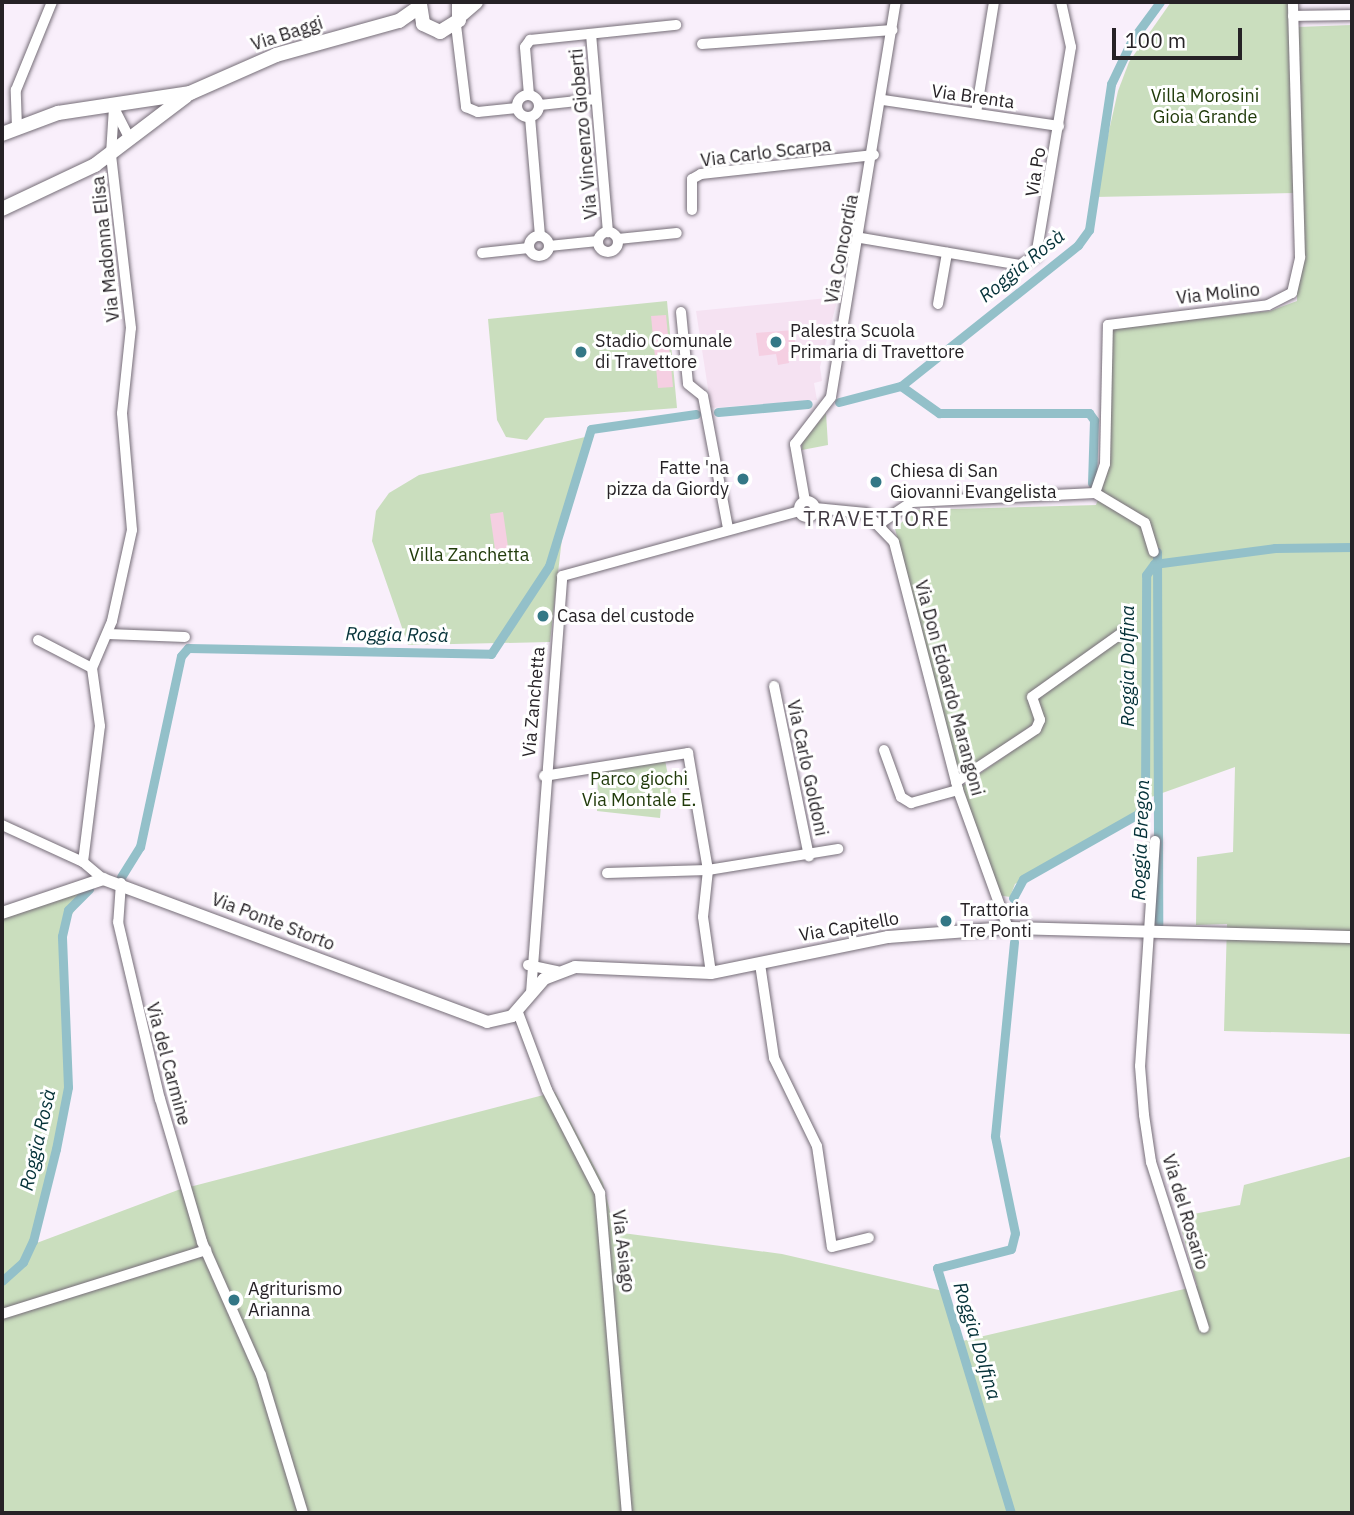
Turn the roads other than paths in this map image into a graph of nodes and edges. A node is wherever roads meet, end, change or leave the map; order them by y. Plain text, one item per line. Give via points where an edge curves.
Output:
1 (52, 2) edge
2 (476, 2) edge
3 (896, 2) edge
4 (994, 2) edge
5 (1061, 2) edge
6 (1293, 2) edge
7 (420, 4) edge
8 (459, 14) edge
9 (1352, 15) edge
10 (1293, 16) junction
11 (399, 22) junction
12 (423, 23) junction
13 (676, 26) dead end
14 (892, 30) junction
15 (440, 32) junction
16 (591, 34) junction
17 (702, 44) dead end
18 (456, 51) junction
19 (190, 93) junction
20 (529, 95) junction
21 (596, 99) junction
22 (883, 100) junction
23 (540, 105) junction
24 (114, 108) junction
25 (517, 108) junction
26 (976, 113) junction
27 (530, 117) junction
28 (1059, 126) junction
29 (18, 128) junction
30 (2, 134) edge
31 (130, 140) junction
32 (111, 154) junction
33 (874, 155) junction
34 (2, 209) edge
35 (692, 210) dead end
36 (608, 232) junction
37 (677, 233) dead end
38 (540, 236) junction
39 (861, 238) junction
40 (618, 239) junction
41 (598, 241) junction
42 (549, 246) junction
43 (529, 248) junction
44 (482, 253) dead end
45 (947, 253) junction
46 (938, 304) dead end
47 (681, 312) dead end
48 (1096, 493) junction
49 (805, 501) junction
50 (815, 508) junction
51 (799, 511) junction
52 (882, 522) junction
53 (728, 528) junction
54 (1154, 552) dead end
55 (1123, 632) dead end
56 (108, 634) junction
57 (185, 638) dead end
58 (38, 640) dead end
59 (92, 668) junction
60 (774, 686) dead end
61 (884, 750) dead end
62 (544, 776) junction
63 (957, 786) junction
64 (2, 825) edge
65 (1155, 841) dead end
66 (838, 849) dead end
67 (809, 856) junction
68 (83, 862) junction
69 (708, 870) junction
70 (607, 873) dead end
71 (103, 879) junction
72 (121, 883) junction
73 (2, 913) edge
74 (1008, 928) junction
75 (1150, 936) junction
76 (1352, 937) edge
77 (760, 964) junction
78 (528, 965) junction
79 (557, 971) junction
80 (711, 973) junction
81 (531, 993) junction
82 (517, 1010) junction
83 (869, 1238) dead end
84 (206, 1250) junction
85 (2, 1314) edge
86 (1204, 1328) dead end
87 (303, 1513) edge
88 (627, 1513) edge

1 - 29 street via 16,90
2 - 8 main road
3 - 14 street, Via Concordia
4 - 26 street
5 - 28 street, Via Po via 1071,47
6 - 10 street, Via Molino
7 - 11 main road, Via Baggi
7 - 12 main road, Via Baggi
8 - 15 main road
8 - 18 street
9 - 10 street
10 - 48 street, Via Molino via 1295,286 1268,306 1108,325 1105,464
11 - 12 main road, Via Baggi
11 - 19 main road, Via Baggi via 276,55
12 - 15 main road, Via Baggi
13 - 16 street
14 - 17 street
14 - 22 street, Via Concordia
15 - 18 street
16 - 20 street via 526,42
16 - 21 street, Via Vincenzo Gioberti
18 - 25 street via 466,107
19 - 24 main road, Via Baggi
19 - 31 main road, Via Baggi
20 - 23 street
20 - 25 street
21 - 23 street
21 - 36 street, Via Vincenzo Gioberti
22 - 26 street, Via Brenta
22 - 33 street, Via Concordia
23 - 27 street
24 - 29 main road, Via Baggi via 58,113
24 - 31 street
24 - 32 street, Via Madonna Elisa
25 - 27 street
26 - 28 street, Via Brenta
27 - 38 street
28 - 45 street, Via Po via 1036,256 1020,265
29 - 30 main road, Via Baggi
31 - 32 main road, Via Baggi
32 - 34 main road, Via Baggi
32 - 56 street, Via Madonna Elisa via 131,328 122,413 132,530
33 - 35 street, Via Carlo Scarpa via 701,174 692,179
33 - 39 street, Via Concordia
36 - 40 street
36 - 41 street
37 - 40 street
38 - 42 street
38 - 43 street
39 - 45 street, Via Po
39 - 49 street, Via Concordia via 831,397 795,444
40 - 41 street via 610,251
41 - 42 street
42 - 43 street via 541,256
43 - 44 street
45 - 46 street
47 - 53 street via 688,384 702,396
48 - 52 street via 912,502
48 - 54 street via 1145,523
49 - 50 street
49 - 51 street
50 - 51 street, Via Zanchetta via 810,517
50 - 52 street via 857,509
51 - 53 street, Via Zanchetta
52 - 63 street, Via Don Edoardo Marangoni via 894,542
53 - 62 street, Via Zanchetta via 680,548 562,576
55 - 63 street via 1032,697 1040,720 1036,729
56 - 57 street
56 - 59 street, Via Madonna Elisa
58 - 59 street
59 - 68 street via 100,726
60 - 67 street, Via Carlo Goldoni
61 - 63 street via 901,797 911,803
62 - 69 street via 688,753
62 - 78 street, Via Zanchetta
63 - 74 street, Via Don Edoardo Marangoni
64 - 68 street, Via Ponte Storto
65 - 75 street
66 - 67 street, Via Carlo Goldoni
67 - 69 street, Via Carlo Goldoni
68 - 71 street, Via Ponte Storto
69 - 70 street, Via Carlo Goldoni
69 - 80 street via 703,918
71 - 72 street, Via Ponte Storto
71 - 73 street
72 - 82 street, Via Ponte Storto via 471,1018 503,1019
72 - 84 street, Via del Carmine via 118,922 129,980
74 - 75 street, Via Capitello
74 - 77 street, Via Capitello via 888,937
75 - 76 street, Via Capitello
75 - 86 street, Via del Rosario via 1140,1066 1144,1115 1151,1162
77 - 80 street, Via Capitello
77 - 83 street via 774,1058 817,1146 832,1247
78 - 79 street, Via Capitello
78 - 81 street, Via Zanchetta
79 - 80 street, Via Capitello
79 - 81 street
81 - 82 street
82 - 88 street, Via Asiago via 547,1090 600,1192
84 - 85 street
84 - 87 street, Via del Carmine via 261,1376

